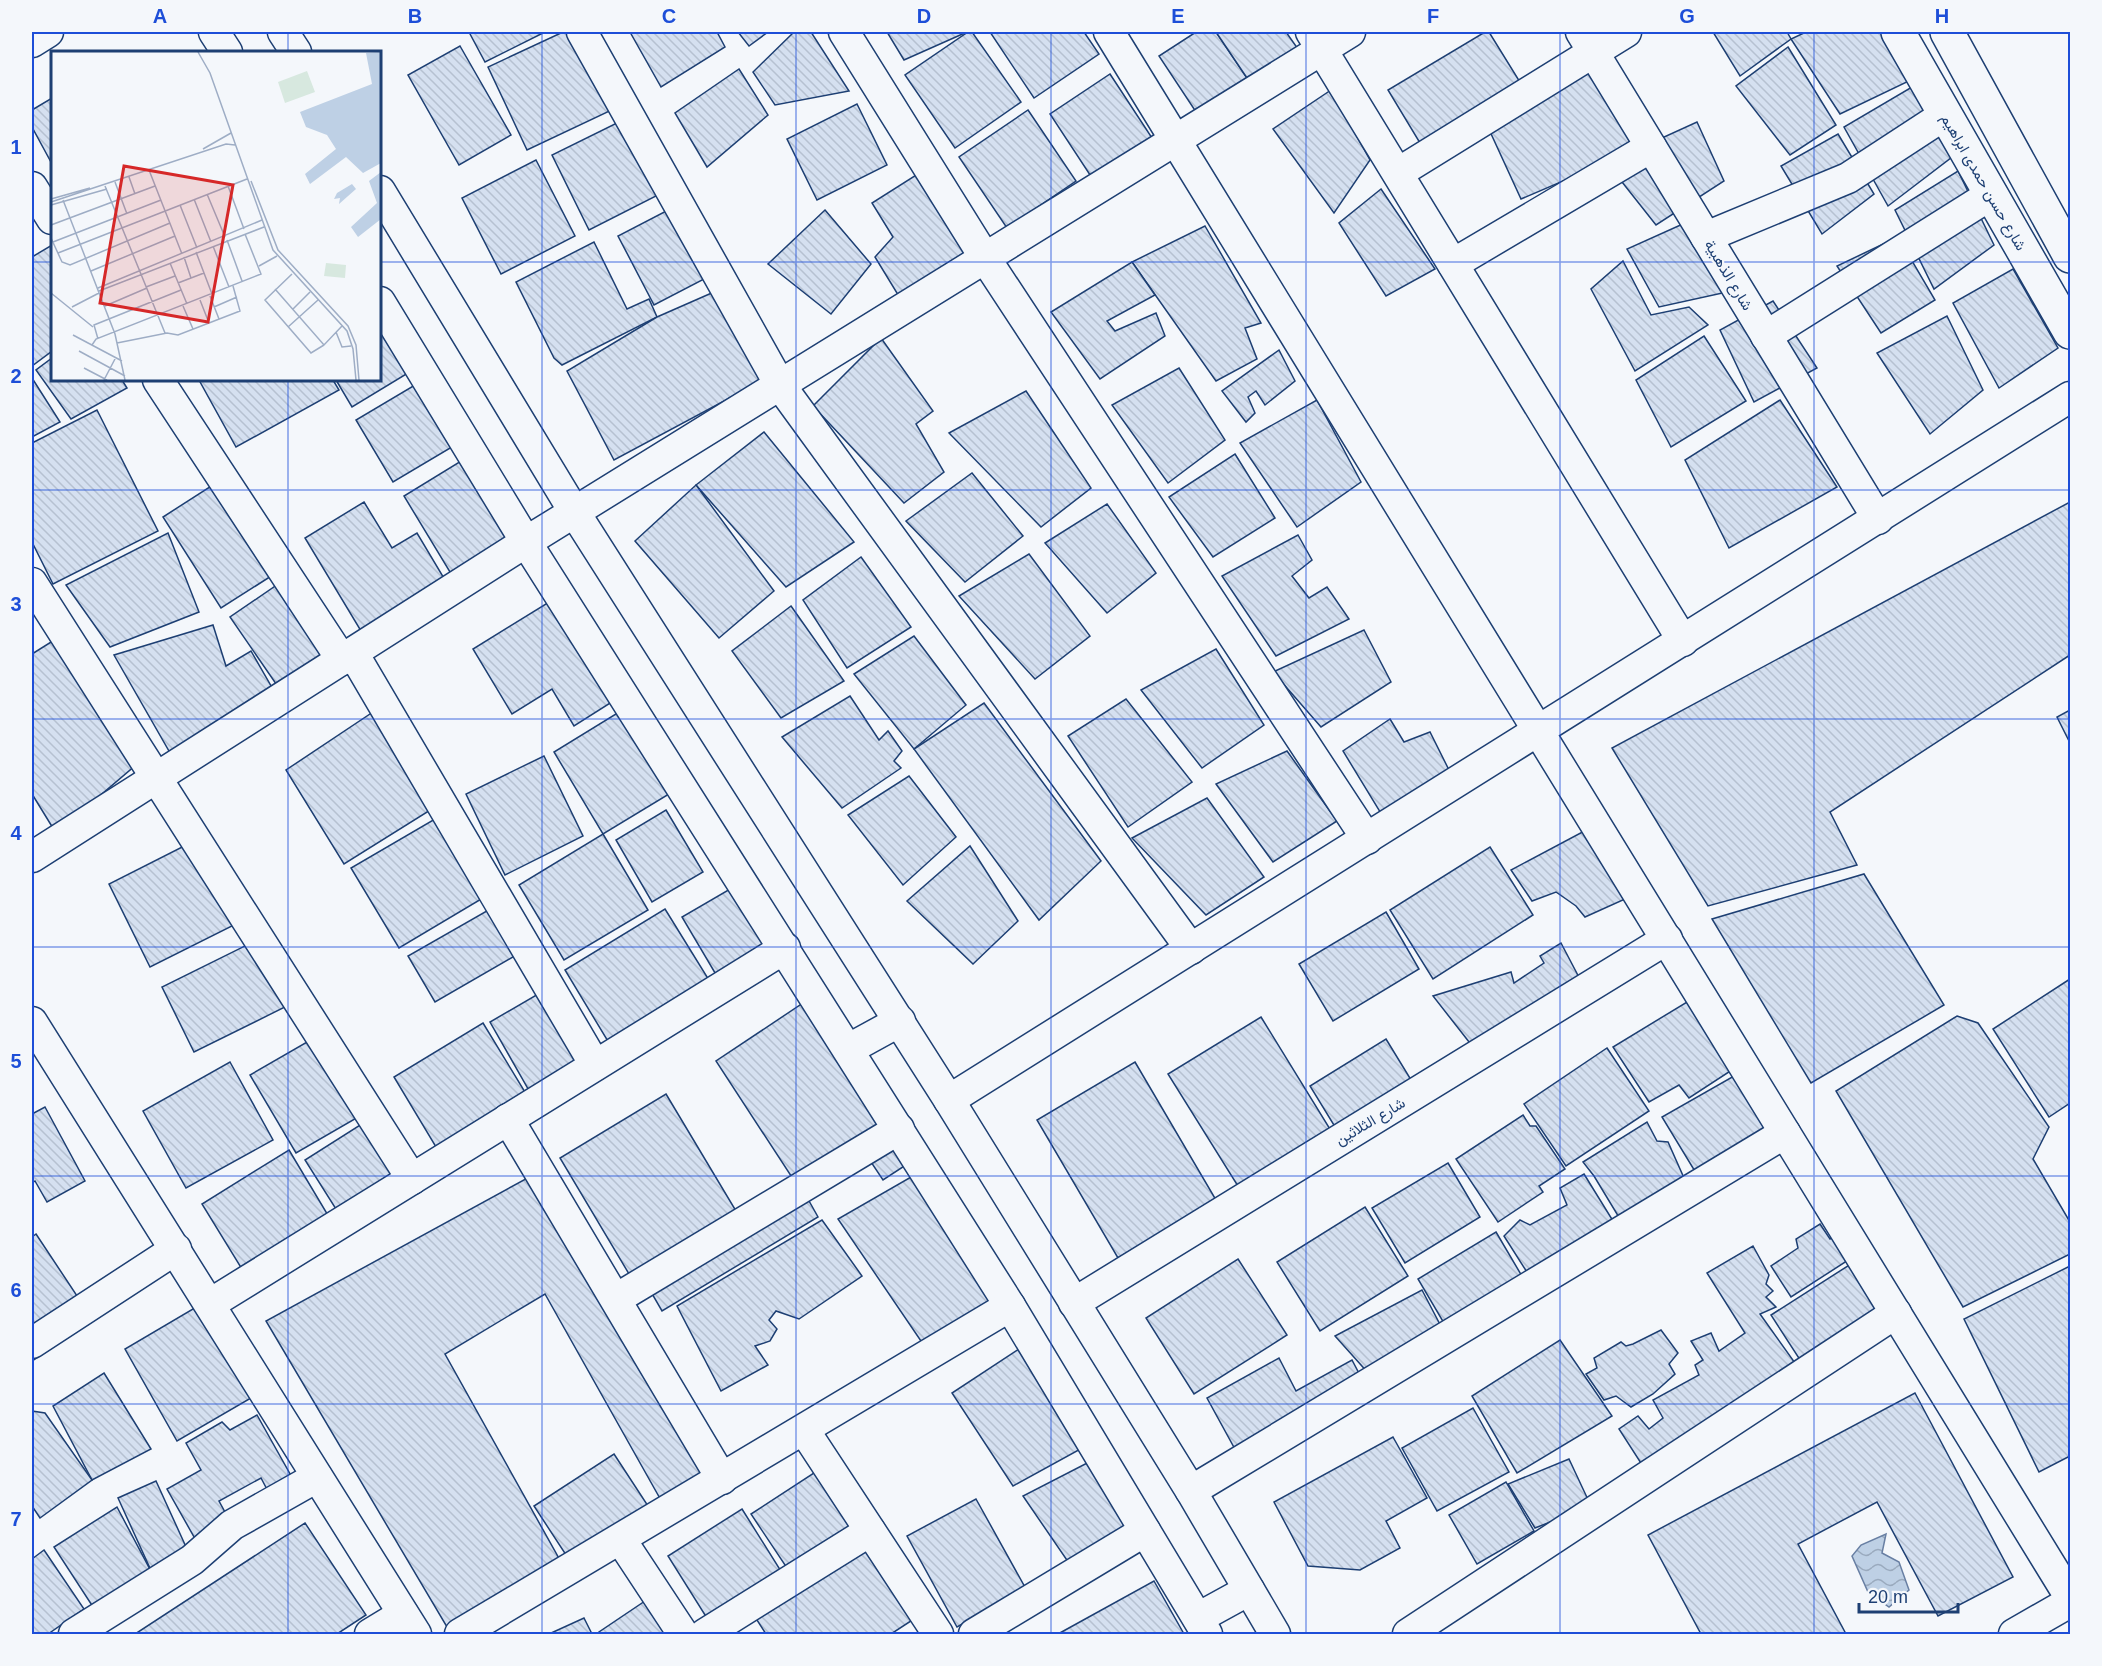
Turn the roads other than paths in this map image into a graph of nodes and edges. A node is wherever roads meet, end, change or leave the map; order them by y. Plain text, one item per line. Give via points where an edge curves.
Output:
1 (48, 32) edge
2 (214, 32) edge
3 (283, 32) edge
4 (582, 32) edge
5 (844, 32) edge
6 (1108, 32) edge
7 (1350, 32) edge
8 (1626, 32) edge
9 (1898, 32) edge
10 (1947, 32) edge
11 (1317, 40) edge
12 (1587, 41) edge
13 (32, 42) edge
14 (226, 51) edge
15 (295, 51) edge
16 (1946, 114) junction
17 (1175, 140) junction
18 (1651, 147) junction
19 (1398, 173) junction
20 (32, 187) edge
21 (381, 192) edge
22 (1992, 194) junction
23 (51, 217) edge
24 (1706, 237) junction
25 (2070, 256) edge
26 (985, 258) junction
27 (1453, 264) junction
28 (381, 304) edge
29 (2070, 332) edge
30 (1766, 336) junction
31 (159, 381) edge
32 (780, 385) junction
33 (2070, 398) edge
34 (575, 513) junction
35 (1878, 519) junction
36 (526, 542) junction
37 (32, 583) edge
38 (1683, 641) junction
39 (347, 656) junction
40 (1539, 731) junction
41 (156, 778) junction
42 (1367, 838) junction
43 (32, 857) edge
44 (1667, 939) junction
45 (785, 948) junction
46 (1191, 949) junction
47 (32, 1022) edge
48 (900, 1022) junction
49 (849, 1049) junction
50 (596, 1065) junction
51 (949, 1100) junction
52 (508, 1119) junction
53 (899, 1129) junction
54 (1785, 1133) junction
55 (412, 1179) junction
56 (176, 1249) junction
57 (616, 1299) junction
58 (1074, 1303) junction
59 (210, 1304) junction
60 (1010, 1306) junction
61 (1896, 1313) junction
62 (32, 1342) edge
63 (804, 1430) junction
64 (317, 1477) junction
65 (722, 1479) junction
66 (1191, 1491) junction
67 (870, 1531) junction
68 (1145, 1531) junction
69 (621, 1540) junction
70 (1249, 1590) junction
71 (2070, 1597) edge
72 (2070, 1602) edge
73 (409, 1624) edge
74 (1202, 1626) edge
75 (74, 1635) edge
76 (370, 1635) edge
77 (460, 1635) edge
78 (683, 1635) edge
79 (705, 1635) edge
80 (939, 1635) edge
81 (974, 1635) edge
82 (1275, 1635) edge
83 (1408, 1635) edge
84 (2014, 1635) edge

1 - 13 street
2 - 14 street
3 - 15 street
4 - 32 street
5 - 26 street
6 - 17 street
7 - 11 street
8 - 12 street
9 - 16 main road, شارع حسن حمدى ابراهيم
10 - 25 main road
11 - 17 street
11 - 19 street
12 - 18 street, شارع الذهبية
12 - 19 street
16 - 22 main road, شارع حسن حمدى ابراهيم
16 - 24 street via 1848,178
17 - 26 street
17 - 40 street
18 - 24 street, شارع الذهبية
18 - 27 street
19 - 27 street
20 - 23 street
21 - 34 street
22 - 29 main road, شارع حسن حمدى ابراهيم
22 - 30 street
24 - 30 street, شارع الذهبية
26 - 32 street
26 - 42 street
27 - 38 street
28 - 36 street
30 - 35 street, شارع الذهبية
31 - 39 street
32 - 34 street
32 - 46 street
33 - 35 street
34 - 36 street
34 - 48 street
35 - 38 street
36 - 39 street
36 - 45 street
37 - 41 street
38 - 40 street
39 - 41 street
39 - 50 street
40 - 42 street
40 - 44 street
41 - 43 street
41 - 55 street
42 - 46 street
44 - 54 street
44 - 58 street, شارع الثلاثين
45 - 49 street
45 - 50 street
46 - 51 street
47 - 56 street
48 - 49 street
48 - 51 street
49 - 53 street
50 - 52 street
51 - 58 street
52 - 55 street
52 - 57 street
53 - 57 street
53 - 60 street
54 - 61 street
54 - 66 street
55 - 59 street
56 - 59 street
56 - 62 street
57 - 65 street
58 - 66 street
59 - 64 street
60 - 63 street
60 - 68 street
61 - 71 street
61 - 83 street
63 - 65 street
63 - 67 street
64 - 73 street
64 - 75 street via 232,1525 192,1560
65 - 69 street
66 - 70 street
67 - 79 street
67 - 80 street
68 - 74 street
68 - 81 street
69 - 77 street
69 - 78 street
70 - 74 street
70 - 82 street
72 - 84 street
73 - 76 street

